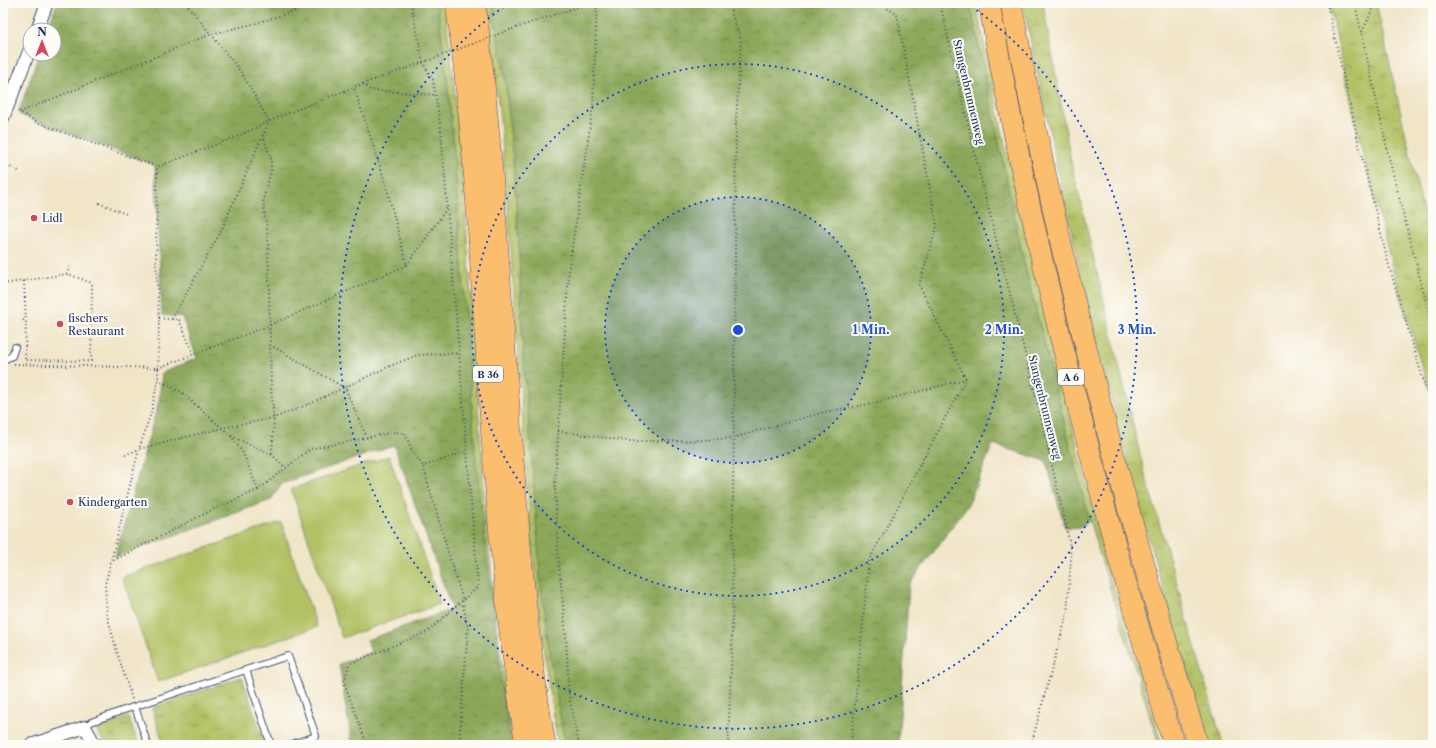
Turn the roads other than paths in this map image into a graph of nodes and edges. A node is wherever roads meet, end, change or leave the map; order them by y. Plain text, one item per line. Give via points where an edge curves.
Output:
1 (47, 3) edge
2 (456, 3) edge
3 (475, 3) edge
4 (989, 3) edge
5 (1011, 3) edge
6 (40, 22) edge
7 (24, 62) edge
8 (6, 104) edge
9 (3, 118) edge
10 (15, 347) dead end
11 (3, 360) edge
12 (246, 670) junction
13 (135, 707) junction
14 (85, 726) junction
15 (31, 745) edge
16 (95, 745) edge
17 (148, 745) edge
18 (271, 745) edge
19 (289, 745) edge
20 (526, 745) edge
21 (545, 745) edge
22 (1174, 745) edge
23 (1198, 745) edge

1 - 6 street
2 - 20 highway, B 36 via 476,203 497,504 512,646
3 - 21 highway, B 36 via 491,150 521,553 531,650
4 - 22 highway, A 6 via 1034,223 1078,408
5 - 23 highway, A 6 via 1053,206 1086,347 1146,573
7 - 8 street
8 - 9 street
10 - 11 lane via 12,356
12 - 13 lane
12 - 18 lane
12 - 19 lane via 288,656 316,736
13 - 14 lane
13 - 17 lane
14 - 15 street
14 - 16 street

